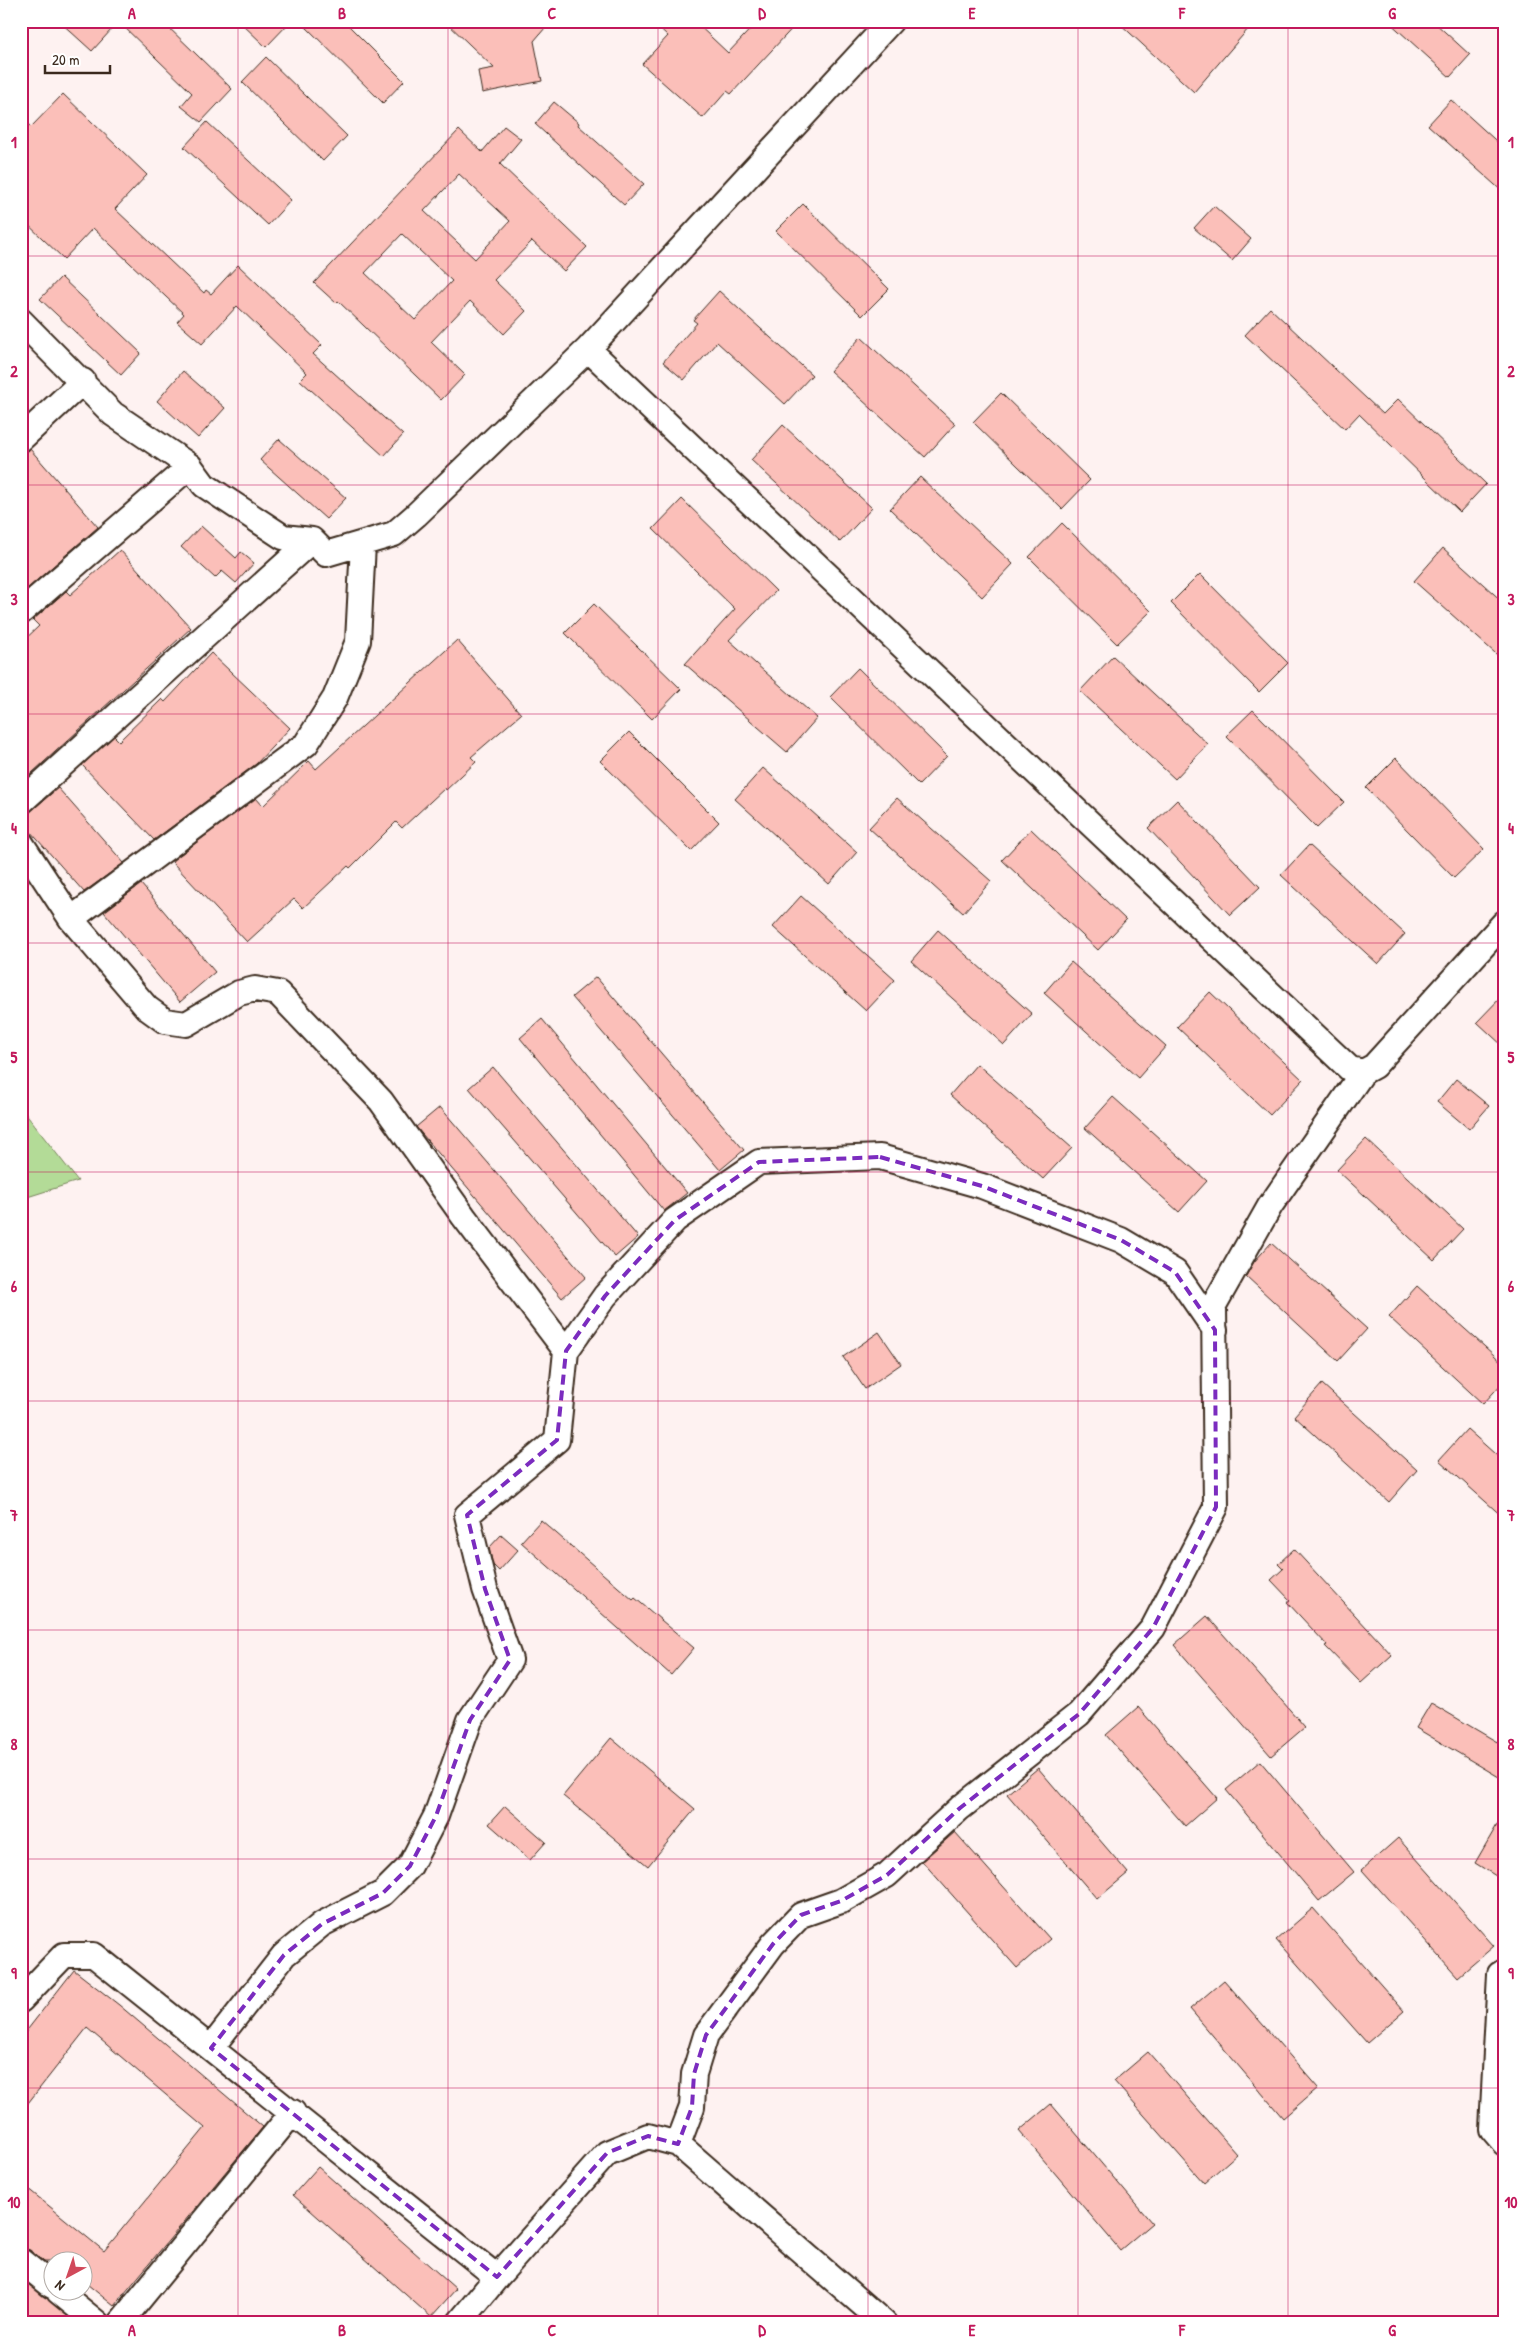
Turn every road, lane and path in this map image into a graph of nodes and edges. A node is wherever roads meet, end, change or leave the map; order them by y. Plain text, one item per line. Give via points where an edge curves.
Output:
1 (891, 21) edge
2 (21, 322) edge
3 (588, 349) junction
4 (82, 381) junction
5 (21, 439) edge
6 (190, 466) junction
7 (312, 540) junction
8 (363, 544) junction
9 (21, 612) edge
10 (21, 802) edge
11 (21, 843) edge
12 (71, 920) junction
13 (1504, 923) edge
14 (1363, 1072) junction
15 (1214, 1330) junction
16 (566, 1351) junction
17 (1500, 1974) dead end
18 (21, 2000) edge
19 (211, 2048) junction
20 (293, 2112) junction
21 (1504, 2143) edge
22 (678, 2144) junction
23 (21, 2261) edge
24 (497, 2276) junction
25 (42, 2278) edge
26 (71, 2302) edge
27 (97, 2323) edge
28 (120, 2323) edge
29 (459, 2323) edge
30 (884, 2323) edge

1 - 3 street
2 - 4 street
3 - 8 street via 416,515 394,534
3 - 14 street via 1350,1069
4 - 5 street
4 - 6 street via 113,414
6 - 7 street via 204,485 284,537
6 - 9 street
7 - 8 street via 326,554
7 - 10 street
8 - 12 street via 358,641 336,698 306,744
11 - 12 street
12 - 16 street via 147,1008 165,1020 186,1024 239,993 256,988 278,994 381,1101
13 - 14 street via 1374,1066
14 - 15 street via 1270,1206 1214,1305
15 - 16 street via 1175,1272 1121,1240 982,1186 880,1157 759,1162 675,1220 605,1296
15 - 22 street via 1216,1507 1153,1628 1079,1714 960,1808 887,1875 841,1900 801,1915 773,1944 706,2035 694,2074 692,2107
16 - 19 street via 557,1440 467,1515 485,1589 510,1660 470,1720 436,1816 410,1866 383,1893 322,1924 284,1955
17 - 21 street via 1492,2129
18 - 19 street via 64,1955 94,1955
19 - 20 street
20 - 24 street
20 - 28 street
22 - 24 street via 648,2136 608,2153
22 - 30 street
23 - 25 street
24 - 29 street
26 - 27 street

